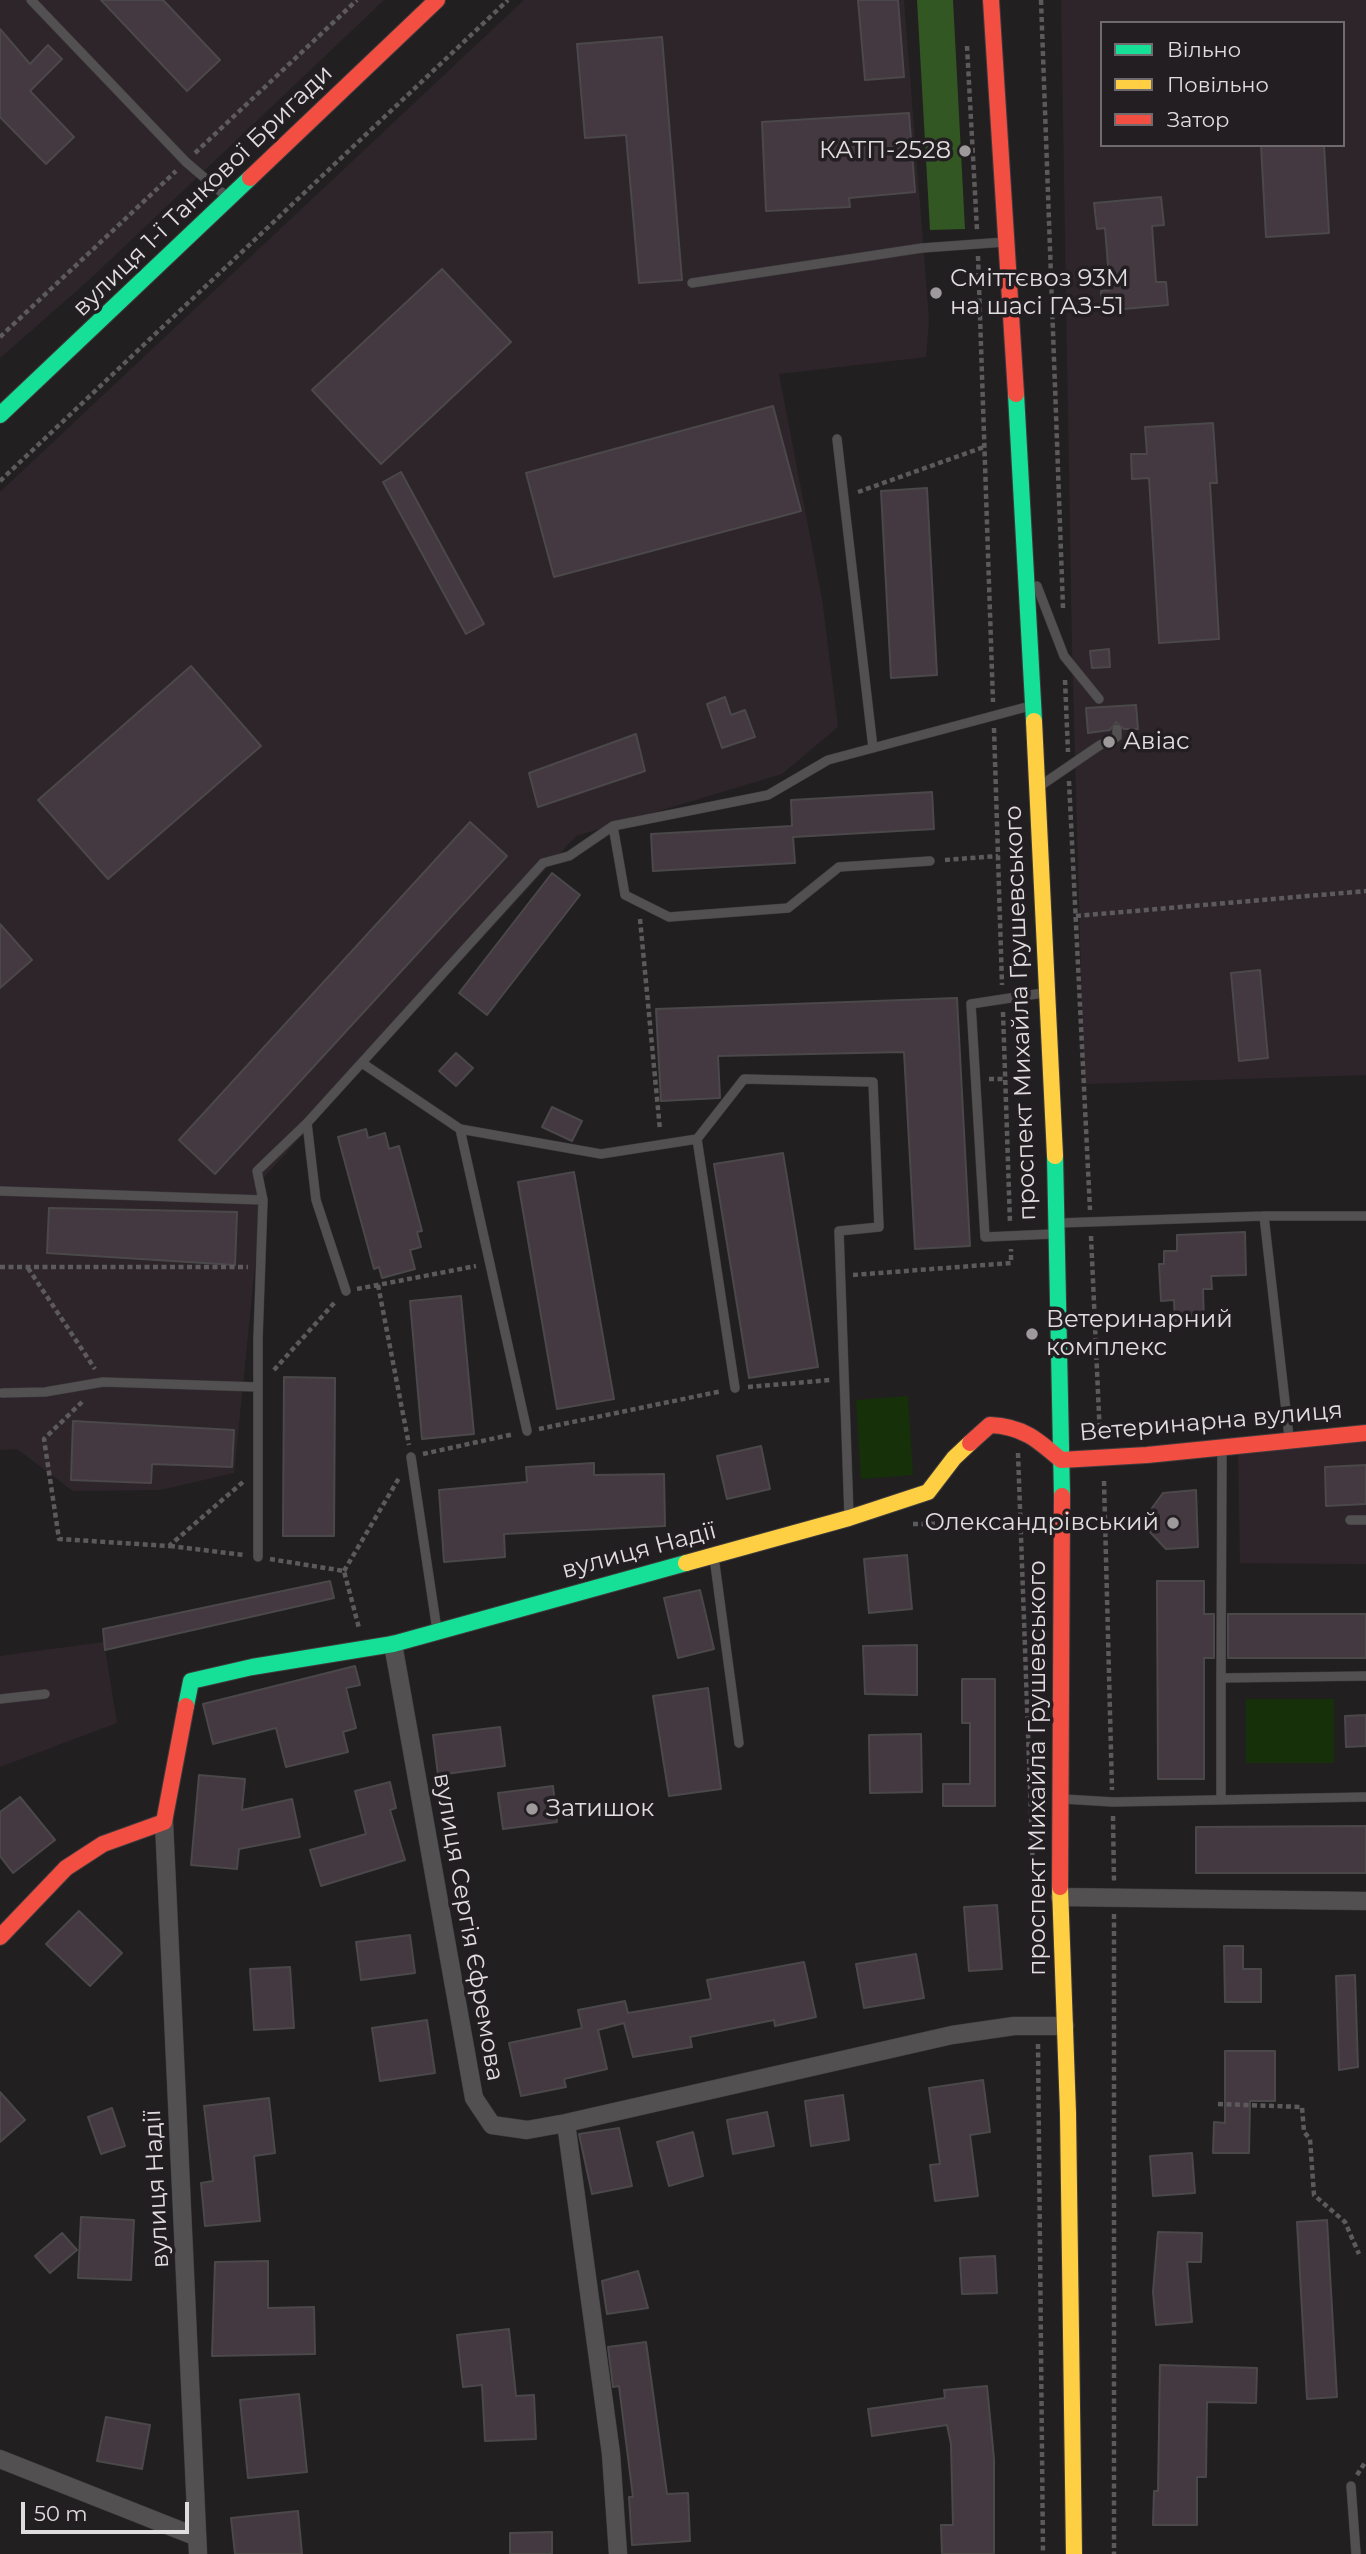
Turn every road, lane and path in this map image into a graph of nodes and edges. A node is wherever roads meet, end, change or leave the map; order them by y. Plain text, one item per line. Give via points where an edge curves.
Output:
1 (31, 0) edge
2 (508, 0) edge
3 (990, 0) edge
4 (1041, 0) edge
5 (433, 1) edge
6 (967, 43) dead end
7 (229, 199) junction
8 (977, 242) junction
9 (1007, 242) junction
10 (692, 283) dead end
11 (0, 415) edge
12 (837, 439) dead end
13 (984, 447) junction
14 (0, 481) edge
15 (844, 496) junction
16 (1026, 559) junction
17 (1063, 617) dead end
18 (1064, 656) junction
19 (1099, 699) dead end
20 (1032, 705) junction
21 (993, 716) junction
22 (1116, 729) dead end
23 (873, 748) junction
24 (1068, 766) junction
25 (1036, 789) junction
26 (613, 826) junction
27 (998, 856) junction
28 (930, 861) joint
29 (1366, 891) edge
30 (639, 902) junction
31 (1076, 916) junction
32 (1049, 992) junction
33 (1003, 999) junction
34 (362, 1063) junction
35 (307, 1123) junction
36 (460, 1129) junction
37 (697, 1139) junction
38 (662, 1145) junction
39 (0, 1191) edge
40 (263, 1200) junction
41 (1264, 1216) junction
42 (1366, 1216) edge
43 (1091, 1221) junction
44 (1054, 1228) junction
45 (1010, 1236) junction
46 (491, 1263) junction
47 (0, 1267) edge
48 (260, 1267) junction
49 (28, 1268) junction
50 (842, 1276) junction
51 (378, 1285) junction
52 (345, 1291) junction
53 (844, 1378) junction
54 (103, 1382) junction
55 (258, 1387) junction
56 (735, 1388) junction
57 (2, 1393) dead end
58 (1017, 1427) junction
59 (527, 1431) joint
60 (1366, 1433) edge
61 (1289, 1440) junction
62 (1222, 1447) junction
63 (411, 1457) joint
64 (1102, 1458) junction
65 (1061, 1460) junction
66 (260, 1468) junction
67 (849, 1518) junction
68 (1350, 1520) dead end
69 (1366, 1520) edge
70 (911, 1523) dead end
71 (1020, 1523) junction
72 (169, 1546) junction
73 (714, 1556) junction
74 (258, 1557) junction
75 (437, 1632) junction
76 (393, 1644) junction
77 (366, 1650) junction
78 (1366, 1676) edge
79 (1222, 1678) junction
80 (45, 1694) dead end
81 (0, 1699) edge
82 (739, 1743) dead end
83 (1366, 1797) edge
84 (1061, 1798) junction
85 (1221, 1800) junction
86 (1113, 1802) junction
87 (164, 1822) junction
88 (1060, 1897) junction
89 (1114, 1900) junction
90 (1366, 1901) edge
91 (1034, 1902) dead end
92 (0, 1937) edge
93 (1038, 2026) junction
94 (1065, 2026) junction
95 (1218, 2104) dead end
96 (566, 2123) junction
97 (1359, 2255) dead end
98 (0, 2459) edge
99 (1351, 2486) dead end
100 (198, 2546) edge
101 (618, 2554) edge
102 (1043, 2554) edge
103 (1074, 2554) edge
104 (1114, 2554) edge
105 (1356, 2554) edge

1 - 7 lane via 186,162
2 - 14 path
3 - 9 street, проспект Михайла Грушевського
4 - 17 path
5 - 7 street, вулиця 1-ї Танкової Бригади
6 - 8 path
7 - 11 street, вулиця 1-ї Танкової Бригади
8 - 9 lane
8 - 10 lane
8 - 13 path
9 - 16 street, проспект Михайла Грушевського
12 - 15 lane
13 - 15 path
13 - 21 path
15 - 23 lane
16 - 18 lane
16 - 20 street, проспект Михайла Грушевського
18 - 19 lane
18 - 24 path
20 - 21 lane
20 - 25 street, проспект Михайла Грушевського
21 - 23 lane
21 - 27 path
22 - 24 lane via 1117,737
23 - 26 lane via 828,760 768,795
24 - 25 lane
24 - 31 path
25 - 32 street, проспект Михайла Грушевського
26 - 30 lane via 625,895
26 - 34 lane via 569,856 543,863
27 - 28 path
27 - 33 path
28 - 30 lane via 839,867 788,908 669,917
29 - 31 path
30 - 38 path
31 - 43 path
32 - 33 lane
32 - 44 street, проспект Михайла Грушевського
33 - 45 path
33 - 45 lane via 971,1004 985,1237
34 - 35 lane
34 - 36 lane
35 - 40 lane via 257,1171
35 - 52 lane via 316,1200
36 - 38 lane via 601,1154
36 - 46 lane
37 - 38 lane
37 - 50 lane via 744,1079 873,1082 879,1227 839,1231
37 - 56 lane
39 - 40 lane
40 - 48 lane
41 - 42 lane
41 - 43 lane
41 - 61 lane
43 - 44 lane
43 - 64 path
44 - 45 lane
44 - 65 street, проспект Михайла Грушевського
45 - 50 path via 1012,1264
46 - 51 path
46 - 59 lane
47 - 49 path
48 - 49 path
48 - 55 lane
49 - 54 path
50 - 53 lane
51 - 52 path
51 - 63 path
52 - 55 path
53 - 56 path
53 - 67 lane
54 - 55 lane
54 - 57 lane via 45,1392
54 - 72 path via 44,1439 59,1539
55 - 66 lane
56 - 59 path
58 - 65 street via 1027,1430
58 - 67 street, вулиця Надії via 990,1425 954,1458 928,1492
58 - 71 path
60 - 61 street, Ветеринарна вулиця
61 - 62 street, Ветеринарна вулиця
62 - 64 street, Ветеринарна вулиця
62 - 79 lane
63 - 75 lane
64 - 65 street, Ветеринарна вулиця
64 - 86 path
65 - 84 street, проспект Михайла Грушевського
66 - 72 path
66 - 74 lane
67 - 73 street, вулиця Надії
68 - 69 lane
70 - 71 path
71 - 91 path
72 - 74 path
73 - 75 street, вулиця Надії
73 - 82 lane
74 - 77 path via 344,1571
75 - 76 street, вулиця Надії
76 - 77 street, вулиця Надії
76 - 96 street, вулиця Сергія Єфремова via 474,2098 492,2125 527,2130
77 - 87 street, вулиця Надії via 191,1681
78 - 79 lane
79 - 85 lane
80 - 81 lane
83 - 85 lane
84 - 86 lane
84 - 88 street, проспект Михайла Грушевського
85 - 86 lane
86 - 89 path
87 - 92 street via 103,1844 66,1868
87 - 100 street, вулиця Надії
88 - 89 street
88 - 94 street, проспект Михайла Грушевського
89 - 90 street
89 - 104 path
93 - 94 street
93 - 96 street via 952,2035
93 - 102 path
94 - 103 street, проспект Михайла Грушевського
95 - 97 path via 1302,2107 1304,2132 1310,2139 1314,2195 1345,2222
96 - 101 street via 611,2454
98 - 100 street
99 - 105 lane

